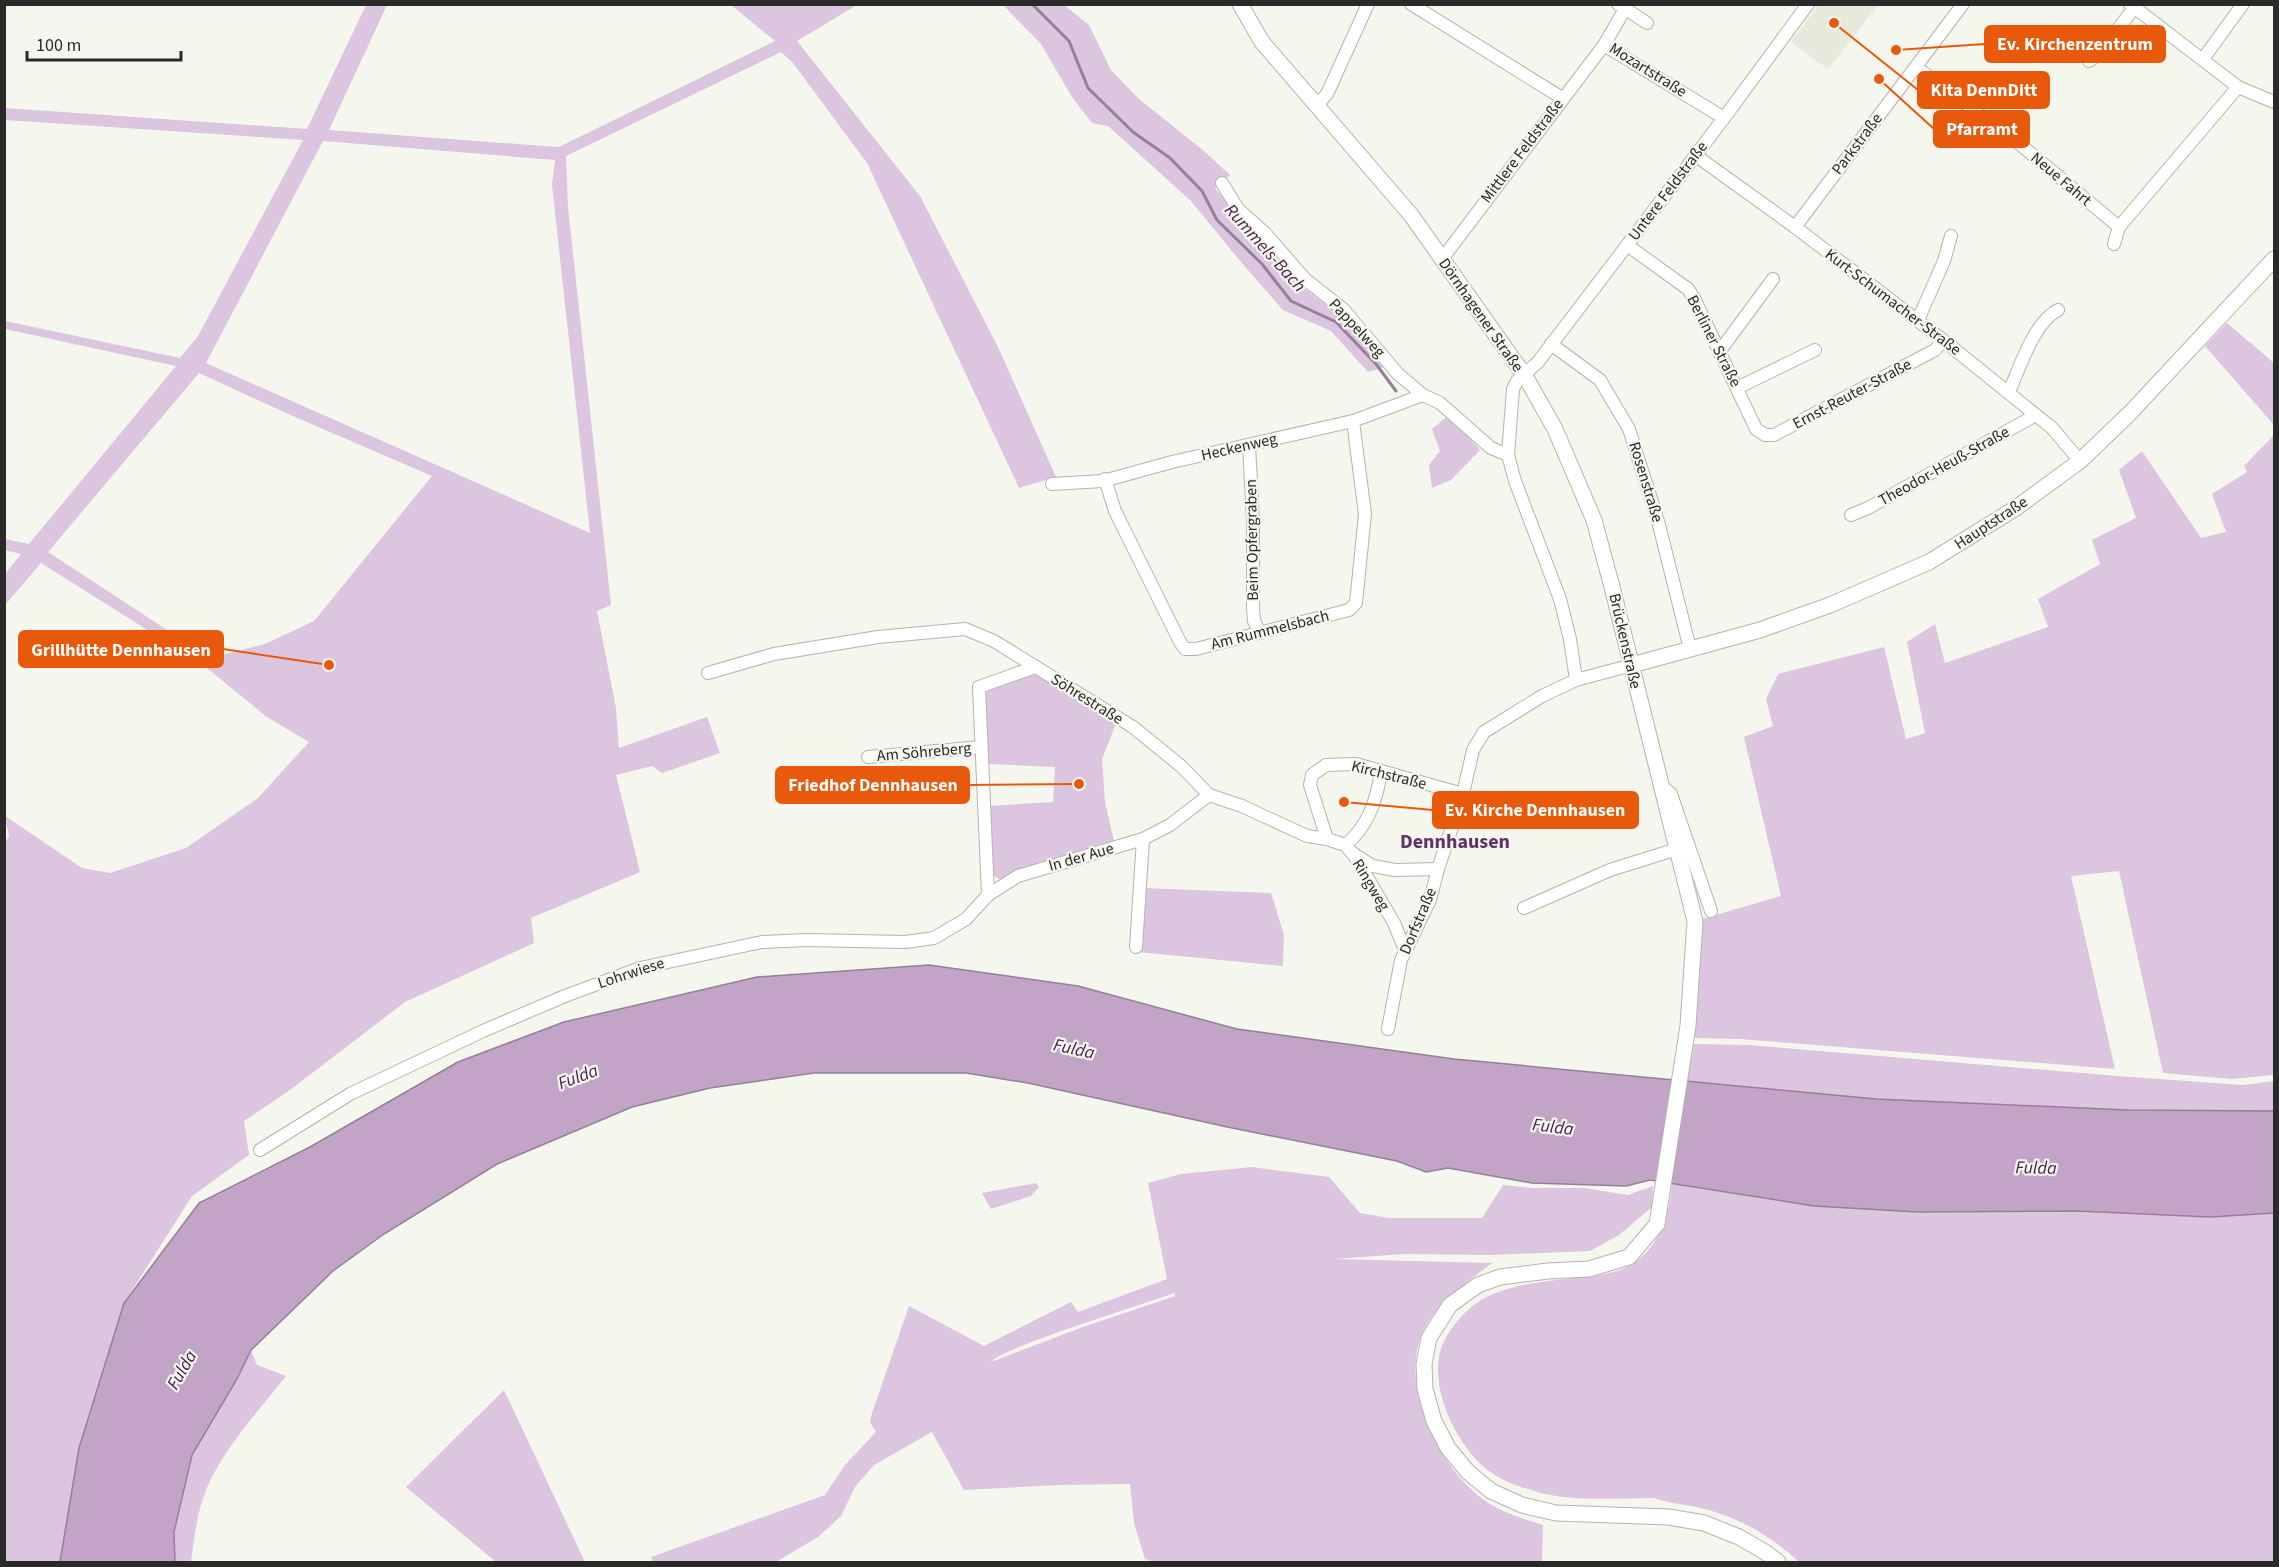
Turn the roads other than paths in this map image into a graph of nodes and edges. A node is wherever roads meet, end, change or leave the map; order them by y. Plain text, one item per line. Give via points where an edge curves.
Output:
1 (1240, 4) edge
2 (1368, 4) edge
3 (1411, 4) edge
4 (1808, 4) edge
5 (1963, 4) edge
6 (2243, 4) edge
7 (2132, 6) edge
8 (1622, 7) edge
9 (1647, 23) dead end
10 (1604, 45) junction
11 (2203, 59) junction
12 (2088, 62) dead end
13 (1916, 67) junction
14 (2238, 87) junction
15 (1562, 98) junction
16 (2274, 102) edge
17 (1317, 105) junction
18 (1724, 118) junction
19 (1695, 155) junction
20 (1222, 183) dead end
21 (1795, 227) junction
22 (2119, 227) junction
23 (1951, 236) dead end
24 (2114, 244) dead end
25 (1627, 245) junction
26 (1442, 259) junction
27 (2274, 259) edge
28 (1773, 279) dead end
29 (2058, 310) dead end
30 (1918, 320) junction
31 (1943, 340) junction
32 (1551, 344) junction
33 (1815, 350) dead end
34 (1719, 352) junction
35 (1525, 376) junction
36 (1737, 387) junction
37 (2009, 392) junction
38 (1424, 395) junction
39 (2037, 416) junction
40 (1353, 421) junction
41 (1756, 429) joint
42 (1249, 445) junction
43 (1508, 455) junction
44 (2080, 461) junction
45 (1105, 479) junction
46 (1052, 484) dead end
47 (1851, 515) dead end
48 (1260, 633) junction
49 (1690, 649) junction
50 (1632, 664) junction
51 (1035, 667) junction
52 (708, 673) dead end
53 (1576, 680) junction
54 (981, 747) junction
55 (868, 757) dead end
56 (1381, 773) junction
57 (1661, 785) junction
58 (1463, 794) junction
59 (1209, 795) junction
60 (1143, 839) junction
61 (1327, 839) junction
62 (1349, 849) junction
63 (1677, 849) junction
64 (1438, 869) junction
65 (1018, 876) joint
66 (988, 895) junction
67 (1524, 908) dead end
68 (1712, 911) dead end
69 (1136, 947) dead end
70 (1405, 950) junction
71 (1388, 1029) dead end
72 (260, 1150) dead end
73 (1778, 1563) edge

1 - 17 street, Dörnhagener Straße via 1263,42
2 - 17 street via 1327,94
3 - 15 street
4 - 18 street, Untere Feldstraße
5 - 13 street, Parkstraße
6 - 11 street
7 - 11 street
7 - 12 street via 2099,54
8 - 9 street, Mozartstraße
8 - 10 street, Mozartstraße
10 - 15 street, Mittlere Feldstraße
10 - 18 street, Mozartstraße
11 - 14 street
13 - 21 street, Parkstraße
13 - 22 street, Neue Fahrt via 2022,146
14 - 16 street
14 - 22 street
15 - 26 street, Mittlere Feldstraße
17 - 26 street, Dörnhagener Straße via 1411,214
18 - 19 street, Untere Feldstraße
19 - 21 street, Kurt-Schumacher-Straße
19 - 25 street, Untere Feldstraße
20 - 38 street, Pappelweg via 1238,209 1265,232 1305,279 1342,309 1398,374
21 - 30 street, Kurt-Schumacher-Straße
22 - 24 street
23 - 30 street
25 - 32 street, Untere Feldstraße
25 - 34 street, Berliner Straße via 1688,289
26 - 35 street, Dörnhagener Straße
27 - 44 street, Hauptstraße
28 - 34 street
29 - 37 street via 2049,314 2039,327
30 - 31 street, Kurt-Schumacher-Straße
31 - 37 street, Kurt-Schumacher-Straße
31 - 41 street, Ernst-Reuter-Straße via 1935,350 1774,435
32 - 35 street, Untere Feldstraße
32 - 49 street, Rosenstraße via 1600,380 1629,429 1658,521
33 - 36 street
34 - 36 street, Berliner Straße
35 - 43 street, Dörnhagener Straße via 1513,389
35 - 50 street, Brückenstraße via 1569,459 1594,520
36 - 41 street, Berliner Straße
37 - 39 street, Kurt-Schumacher-Straße
38 - 40 street, Heckenweg
38 - 43 street, Pappelweg via 1440,403 1491,448
39 - 44 street, Kurt-Schumacher-Straße
39 - 47 street, Theodor-Heuß-Straße
40 - 42 street, Heckenweg
40 - 48 street, Am Rummelsbach via 1365,514 1356,603 1349,610
42 - 45 street, Heckenweg
42 - 48 street, Beim Opfergraben via 1253,608
43 - 53 street, Dörnhagener Straße via 1560,599
44 - 49 street, Hauptstraße via 2016,508 1929,562 1830,605
45 - 46 street, Heckenweg
45 - 48 street, Am Rummelsbach via 1119,520 1185,650
49 - 50 street, Hauptstraße
50 - 53 street, Dorfstraße
50 - 57 street, Brückenstraße
51 - 52 street, Söhrestraße via 994,641 965,629 878,637 774,654
51 - 54 street via 979,687
51 - 59 street, Söhrestraße via 1158,746
53 - 58 street, Dorfstraße via 1484,732 1473,750
54 - 55 street, Am Söhreberg
54 - 66 street
56 - 58 street, Kirchstraße
56 - 61 street, Kirchstraße via 1356,764 1341,764 1326,765 1312,775 1310,784
56 - 62 street via 1374,805
57 - 63 street
57 - 68 street, Brückenstraße via 1671,795
58 - 64 street, Dorfstraße
59 - 60 street, In der Aue via 1170,825
59 - 61 street, Söhrestraße via 1307,836
60 - 65 street, In der Aue
60 - 69 street
61 - 62 street, Söhrestraße
62 - 64 street, Söhrestraße via 1373,866
62 - 70 street, Ringweg via 1394,923
63 - 67 street via 1610,870
63 - 73 street via 1695,921 1691,1001 1657,1224 1629,1257 1589,1269 1500,1277 1478,1285 1450,1305 1429,1338 1425,1389 1434,1421 1448,1448 1491,1491 1522,1505 1556,1513 1669,1517 1704,1523 1739,1537
64 - 70 street, Dorfstraße via 1430,900
65 - 66 street, Lohrwiese
66 - 72 street, Lohrwiese via 966,919 934,938 906,942 762,942 640,968 493,1027 350,1095
70 - 71 street, Dorfstraße

